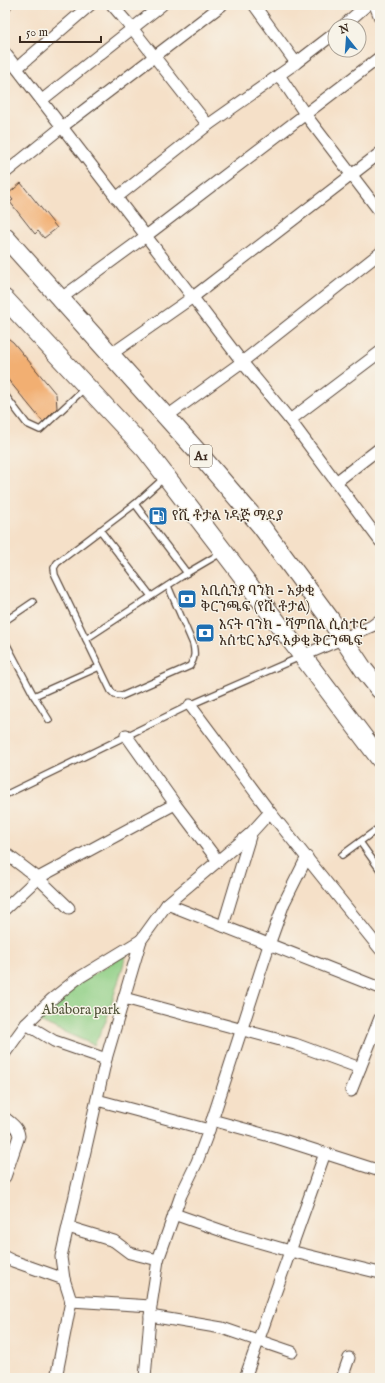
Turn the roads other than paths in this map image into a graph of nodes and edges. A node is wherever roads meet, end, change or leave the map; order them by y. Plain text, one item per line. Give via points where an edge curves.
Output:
1 (90, 5) edge
2 (112, 5) edge
3 (162, 5) edge
4 (222, 5) edge
5 (254, 5) edge
6 (367, 5) edge
7 (375, 5) edge
8 (352, 18) edge
9 (380, 18) edge
10 (132, 28) junction
11 (327, 38) edge
12 (5, 53) edge
13 (153, 57) junction
14 (380, 57) edge
15 (296, 63) junction
16 (17, 68) junction
17 (279, 75) junction
18 (42, 100) junction
19 (305, 114) junction
20 (208, 125) junction
21 (62, 127) junction
22 (380, 153) edge
23 (5, 173) edge
24 (351, 175) junction
25 (116, 198) junction
26 (380, 212) edge
27 (146, 236) junction
28 (5, 237) edge
29 (380, 253) edge
30 (194, 297) junction
31 (5, 299) edge
32 (60, 299) junction
33 (380, 352) edge
34 (110, 355) junction
35 (242, 362) junction
36 (86, 387) junction
37 (5, 395) edge
38 (166, 417) junction
39 (290, 420) junction
40 (380, 448) edge
41 (166, 476) junction
42 (336, 482) junction
43 (135, 504) junction
44 (100, 530) junction
45 (380, 541) edge
46 (224, 551) junction
47 (187, 573) junction
48 (168, 586) junction
49 (151, 596) junction
50 (33, 602) dead end
51 (380, 620) edge
52 (5, 621) edge
53 (344, 638) junction
54 (86, 639) junction
55 (5, 641) edge
56 (302, 656) junction
57 (99, 667) junction
58 (380, 690) edge
59 (34, 696) junction
60 (190, 705) junction
61 (49, 720) dead end
62 (126, 735) junction
63 (380, 759) edge
64 (5, 795) edge
65 (175, 804) junction
66 (270, 812) junction
67 (380, 827) edge
68 (251, 833) junction
69 (360, 842) junction
70 (5, 853) edge
71 (342, 855) dead end
72 (307, 857) junction
73 (218, 860) junction
74 (380, 870) edge
75 (38, 878) junction
76 (167, 904) junction
77 (69, 908) dead end
78 (5, 909) edge
79 (223, 926) junction
80 (141, 940) junction
81 (269, 945) junction
82 (380, 949) edge
83 (380, 988) edge
84 (124, 998) junction
85 (380, 1018) edge
86 (26, 1024) junction
87 (242, 1030) junction
88 (377, 1038) edge
89 (5, 1053) edge
90 (106, 1059) junction
91 (360, 1068) junction
92 (351, 1091) dead end
93 (97, 1100) junction
94 (5, 1118) edge
95 (211, 1125) junction
96 (325, 1153) junction
97 (380, 1171) edge
98 (5, 1177) edge
99 (174, 1214) junction
100 (68, 1227) junction
101 (290, 1251) junction
102 (5, 1256) edge
103 (158, 1260) junction
104 (380, 1273) edge
105 (64, 1279) junction
106 (71, 1301) junction
107 (150, 1311) junction
108 (258, 1340) junction
109 (292, 1352) dead end
110 (349, 1358) dead end
111 (56, 1378) edge
112 (145, 1378) edge
113 (244, 1378) edge
114 (342, 1378) edge

1 - 16 street
2 - 10 street
3 - 10 street
4 - 13 street
5 - 15 street
6 - 8 street
7 - 9 street
10 - 13 street
10 - 18 street
11 - 15 street
12 - 16 street
13 - 20 street
13 - 21 street
14 - 19 street
15 - 17 street
16 - 18 street
17 - 19 street
17 - 20 street
18 - 21 street
19 - 24 street
19 - 27 street
20 - 25 street
21 - 23 street
21 - 25 street
22 - 24 street
24 - 26 street
24 - 30 street
25 - 27 street
27 - 30 street
27 - 32 street
28 - 32 main road, A1
29 - 35 street
30 - 34 street
30 - 35 street
31 - 36 main road
32 - 34 main road, A1
33 - 39 street
34 - 38 main road, A1
35 - 38 street
35 - 39 street
36 - 37 lane via 40,430 27,424
36 - 41 main road via 145,449
38 - 53 main road, A1 via 261,526
39 - 42 street
40 - 42 street
41 - 43 lane
41 - 46 main road
42 - 45 street
43 - 44 lane
43 - 47 lane
44 - 49 lane
44 - 54 lane via 54,568
46 - 47 lane
46 - 56 main road
47 - 48 lane
48 - 49 lane
48 - 57 lane via 193,644 194,660 190,666 122,696 111,691
49 - 54 lane
50 - 52 lane
51 - 53 street
53 - 56 street
53 - 58 main road, A1
54 - 57 lane
55 - 59 lane
56 - 60 lane
56 - 63 main road
57 - 59 lane
59 - 61 lane
60 - 62 lane
60 - 66 street
62 - 64 lane
62 - 65 street
65 - 73 street
65 - 75 street
66 - 68 street
66 - 72 street
67 - 69 lane
68 - 73 street
68 - 79 street
69 - 71 lane
69 - 74 lane
70 - 75 street
72 - 81 street via 284,903
72 - 82 street
73 - 76 street
75 - 77 street
75 - 78 street
76 - 79 street
76 - 80 street
79 - 81 street
80 - 84 street
80 - 86 street via 77,978
81 - 83 street
81 - 87 street
84 - 87 street
84 - 90 street
85 - 88 street
86 - 89 street
86 - 90 street via 54,1041
87 - 91 street via 295,1044
87 - 95 street
88 - 91 street
90 - 93 street
91 - 92 street
93 - 95 street
93 - 100 street
94 - 98 street via 16,1127 19,1136
95 - 96 street via 277,1138
95 - 99 street
96 - 97 street
96 - 101 street
99 - 101 street
99 - 103 street
100 - 103 street via 114,1242 130,1253
100 - 105 street via 62,1257
101 - 104 street
101 - 108 street
102 - 105 street
103 - 107 street
105 - 106 street
106 - 107 street
106 - 111 street
107 - 108 street via 214,1326
107 - 112 street
108 - 109 street
108 - 113 street
110 - 114 street

